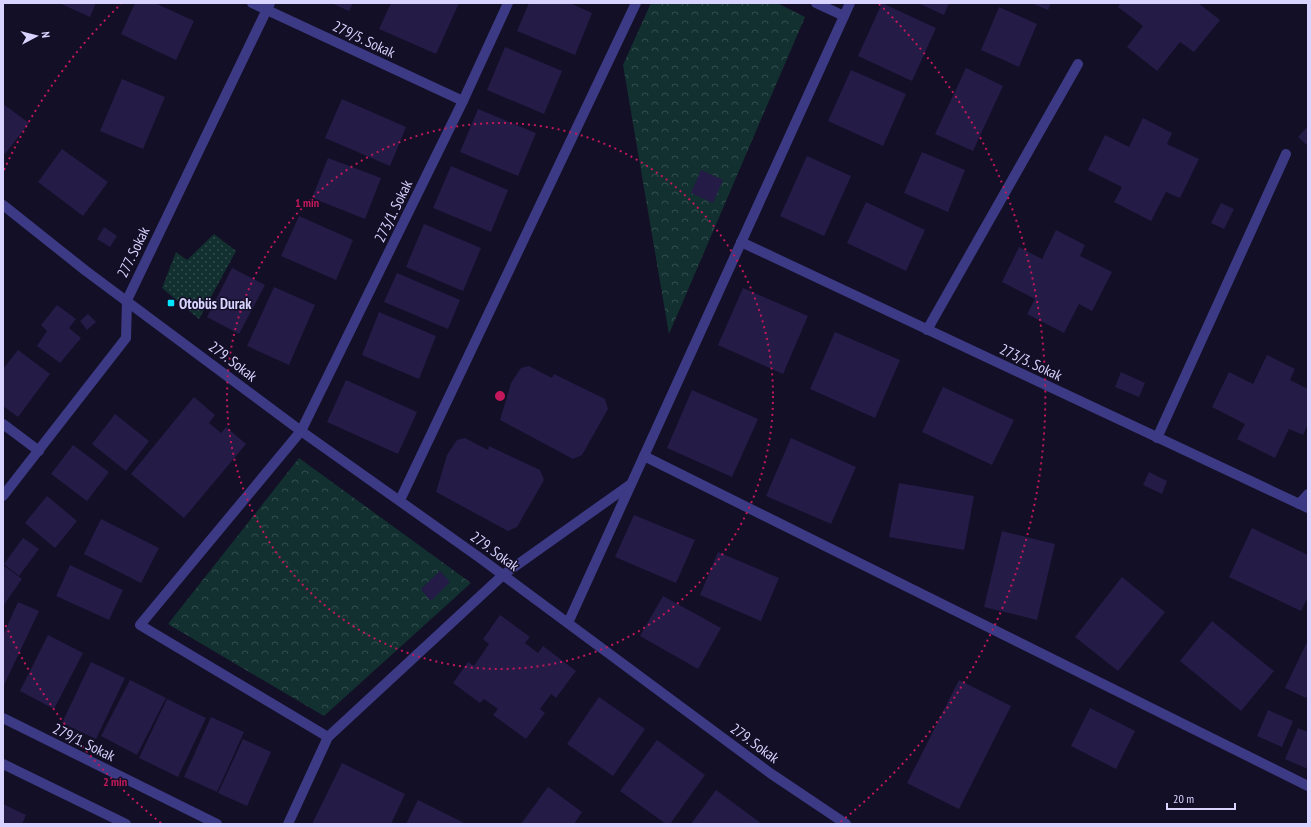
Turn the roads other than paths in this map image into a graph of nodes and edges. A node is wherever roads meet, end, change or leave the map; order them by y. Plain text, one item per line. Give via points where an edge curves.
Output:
1 (252, 3) edge
2 (508, 3) edge
3 (636, 3) edge
4 (816, 3) edge
5 (850, 3) edge
6 (269, 7) edge
7 (844, 16) junction
8 (1078, 64) dead end
9 (463, 101) junction
10 (1286, 154) dead end
11 (3, 205) edge
12 (741, 242) junction
13 (127, 300) junction
14 (927, 330) junction
15 (3, 424) edge
16 (301, 431) junction
17 (1157, 438) junction
18 (39, 451) junction
19 (644, 456) junction
20 (631, 484) junction
21 (1308, 494) edge
22 (3, 496) edge
23 (400, 500) junction
24 (1304, 506) edge
25 (503, 575) junction
26 (568, 623) junction
27 (3, 718) edge
28 (328, 737) junction
29 (3, 764) edge
30 (1308, 786) edge
31 (126, 824) edge
32 (217, 824) edge
33 (288, 824) edge
34 (846, 824) edge

1 - 6 street, 279/5. Sokak
2 - 9 street, 273/1. Sokak
3 - 23 street
4 - 7 street
5 - 7 street
6 - 9 street, 279/5. Sokak
6 - 13 street, 277. Sokak
7 - 12 street
8 - 14 street
9 - 16 street, 273/1. Sokak
10 - 17 street
11 - 13 street, 279. Sokak
12 - 14 street, 273/3. Sokak
12 - 19 street
13 - 16 street, 279. Sokak
13 - 18 street, 277. Sokak via 126,338
14 - 17 street, 273/3. Sokak
15 - 18 street
16 - 23 street, 279. Sokak
16 - 28 street, 273/1. Sokak via 140,625
17 - 24 street, 273/3. Sokak
18 - 22 street, 277. Sokak
19 - 20 street
19 - 30 street
20 - 25 street
20 - 26 street
21 - 24 street
23 - 25 street, 279. Sokak
25 - 26 street, 279. Sokak
25 - 28 street
26 - 34 street, 279. Sokak via 770,773
27 - 32 street, 279/1. Sokak
28 - 33 street
29 - 31 street

